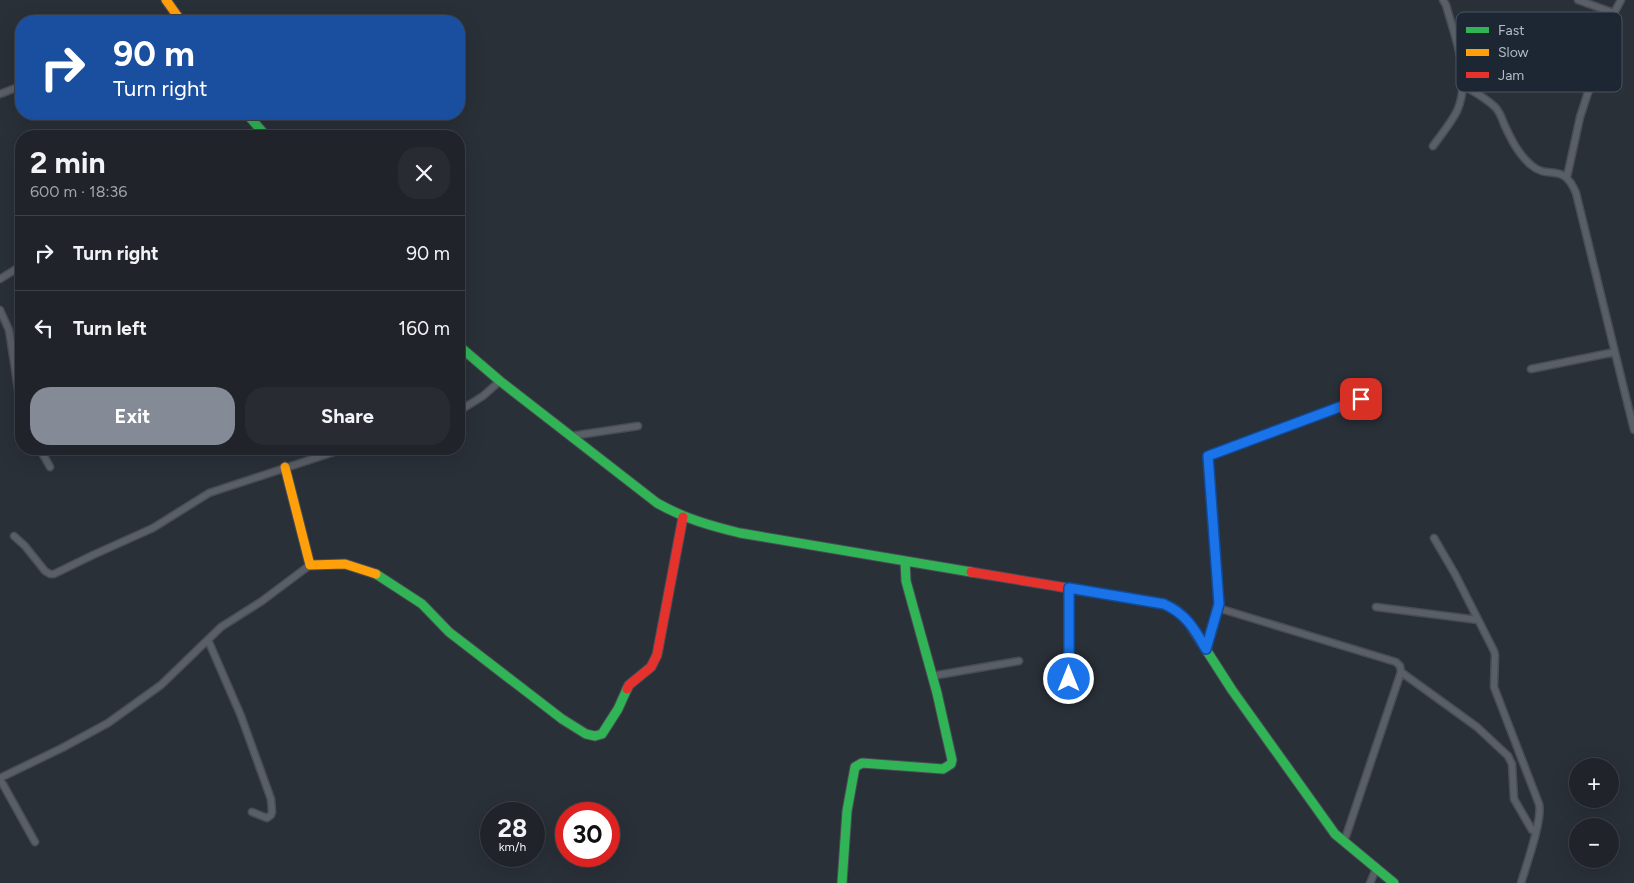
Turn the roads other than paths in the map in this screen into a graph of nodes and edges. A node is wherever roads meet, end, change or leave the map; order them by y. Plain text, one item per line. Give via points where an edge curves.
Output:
1 (166, 0) edge
2 (1443, 0) edge
3 (1578, 0) edge
4 (1621, 0) edge
5 (1611, 12) edge
6 (1615, 12) edge
7 (177, 15) edge
8 (1456, 44) edge
9 (15, 88) edge
10 (1462, 92) edge
11 (1474, 92) edge
12 (1588, 92) edge
13 (0, 94) edge
14 (252, 120) edge
15 (261, 130) edge
16 (1433, 146) dead end
17 (1567, 177) junction
18 (15, 270) edge
19 (0, 279) edge
20 (0, 310) edge
21 (465, 351) edge
22 (1616, 352) junction
23 (15, 369) edge
24 (1531, 369) dead end
25 (500, 381) junction
26 (1361, 399) dead end
27 (465, 407) edge
28 (638, 426) dead end
29 (1634, 430) edge
30 (571, 436) junction
31 (43, 455) edge
32 (323, 455) edge
33 (50, 467) dead end
34 (284, 467) junction
35 (683, 517) junction
36 (14, 536) dead end
37 (1434, 538) dead end
38 (905, 561) junction
39 (310, 565) junction
40 (1069, 588) junction
41 (1376, 607) dead end
42 (1218, 608) junction
43 (1478, 620) junction
44 (208, 640) junction
45 (1206, 649) junction
46 (1019, 661) dead end
47 (1401, 672) junction
48 (932, 676) junction
49 (1069, 679) dead end
50 (0, 778) edge
51 (252, 812) dead end
52 (1536, 830) junction
53 (35, 842) dead end
54 (1344, 842) junction
55 (1376, 869) junction
56 (842, 883) edge
57 (1370, 883) edge
58 (1394, 883) edge
59 (1521, 883) edge

1 - 7 street
2 - 8 street
3 - 5 street
4 - 6 street
9 - 13 street
10 - 16 street via 1457,111
11 - 17 street via 1497,108 1516,149 1530,165 1537,170
12 - 17 street
14 - 15 street
17 - 22 street via 1576,193
18 - 19 street
20 - 23 street via 9,330
21 - 25 street
22 - 24 street
22 - 29 street
25 - 27 street
25 - 30 street
26 - 42 street via 1208,456
28 - 30 street
30 - 35 street via 657,503
31 - 33 street
32 - 34 street
34 - 36 street via 209,492 153,528 54,574 45,571
34 - 39 street
35 - 38 street via 740,533
35 - 39 street via 657,655 651,667 629,685 602,734 595,736 562,719 449,632 422,604 376,574 345,564
37 - 43 street
38 - 40 street
38 - 48 street via 906,581
39 - 44 street via 221,627
40 - 45 street via 1164,604 1187,620
40 - 49 street
41 - 43 street
42 - 45 street
42 - 47 street via 1396,662
43 - 52 street via 1495,654 1494,687 1539,804
44 - 50 street via 161,685 108,723
44 - 51 street via 241,716 271,799 272,812 267,818
45 - 54 street via 1299,785
46 - 48 street
47 - 52 street via 1477,727 1508,756 1512,764 1514,800 1532,830
47 - 54 street
48 - 56 street via 951,764 943,769 862,763 855,767 847,811
50 - 53 street
52 - 59 street
54 - 55 street
55 - 57 street
55 - 58 street

